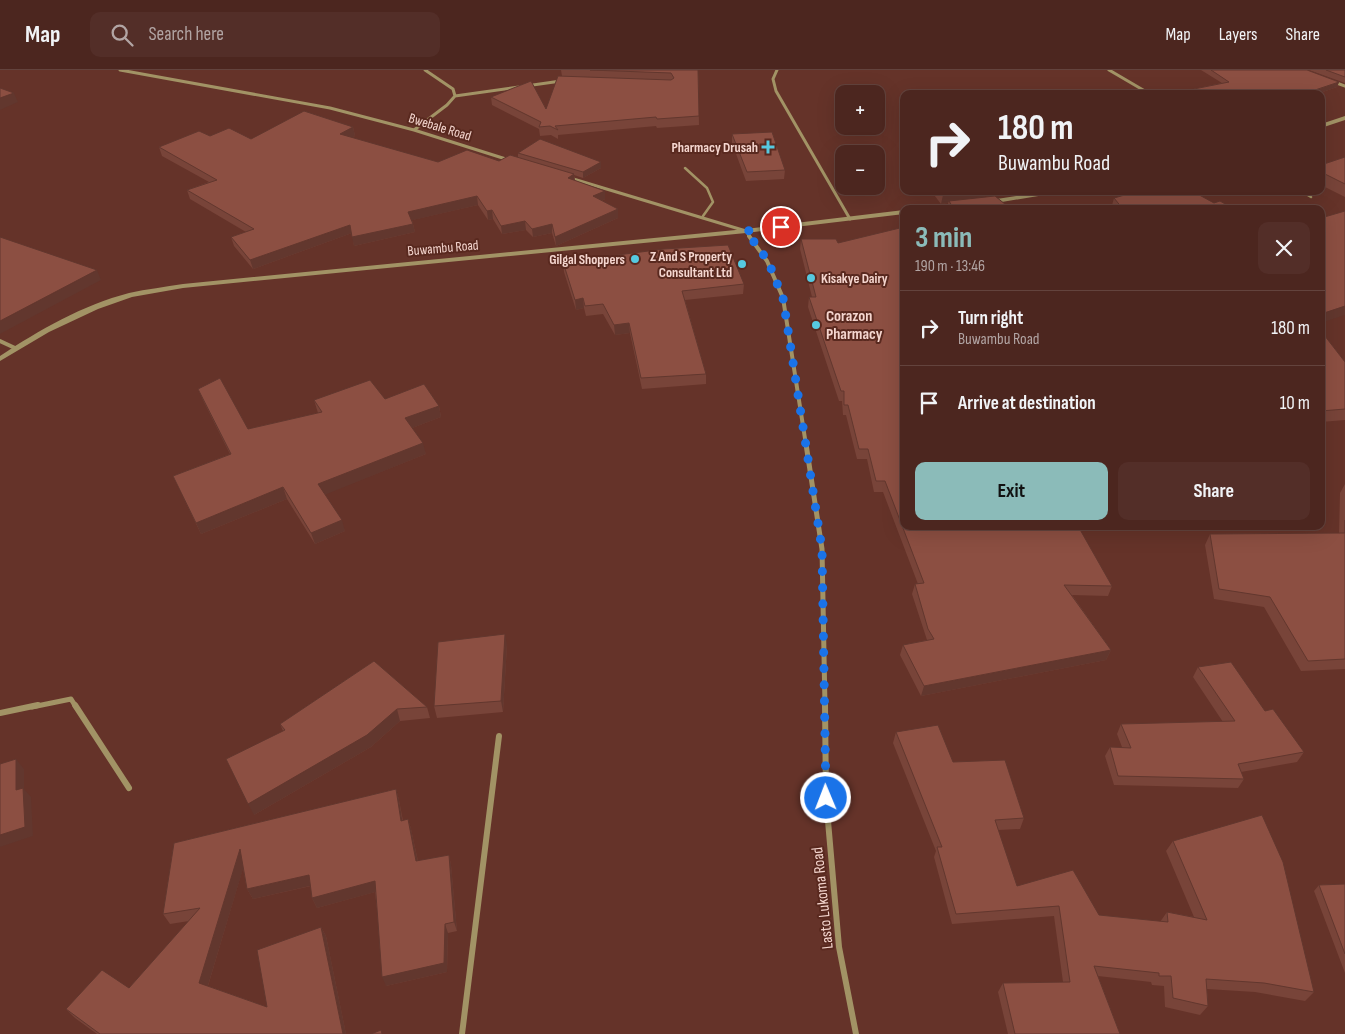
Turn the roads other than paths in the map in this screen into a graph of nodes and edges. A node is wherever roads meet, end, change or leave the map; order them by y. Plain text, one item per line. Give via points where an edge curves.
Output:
1 (120, 70) edge
2 (425, 70) edge
3 (777, 70) edge
4 (1109, 70) edge
5 (1328, 80) edge
6 (571, 81) edge
7 (1345, 86) edge
8 (1143, 90) edge
9 (455, 96) junction
10 (1345, 118) edge
11 (1325, 125) edge
12 (414, 130) junction
13 (514, 162) edge
14 (685, 168) dead end
15 (569, 178) edge
16 (1038, 195) edge
17 (1308, 195) edge
18 (1312, 197) dead end
19 (984, 203) edge
20 (900, 213) edge
21 (703, 216) junction
22 (850, 219) junction
23 (746, 231) junction
24 (0, 341) edge
25 (15, 348) junction
26 (0, 359) edge
27 (0, 713) edge
28 (499, 736) dead end
29 (129, 788) dead end
30 (462, 1034) edge
31 (856, 1034) edge

1 - 12 street, Bwebale Road via 330,108
2 - 9 street via 453,89
3 - 22 street via 773,79 776,91
4 - 8 street
5 - 7 street
6 - 9 street
9 - 12 street
10 - 11 street
12 - 13 street, Bwebale Road
14 - 21 lane via 710,193 713,202
15 - 21 street
16 - 19 street
17 - 18 lane
20 - 22 street, Buwambu Road
21 - 23 street
22 - 23 street, Buwambu Road
23 - 25 street, Buwambu Road via 183,286 131,295 88,310
23 - 31 street, Lasto Lukoma Road via 768,261 783,298 822,549 826,798 839,947
24 - 25 street
25 - 26 street, Buwambu Road
27 - 29 street via 71,699
28 - 30 street

